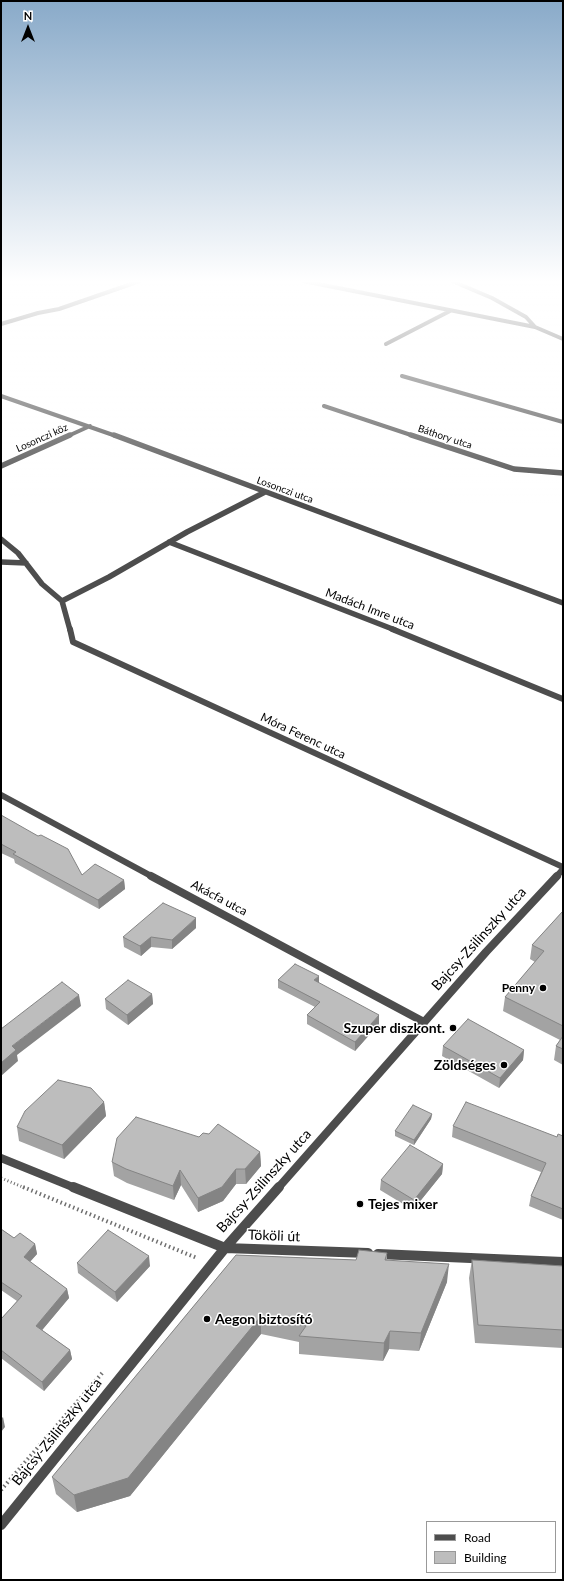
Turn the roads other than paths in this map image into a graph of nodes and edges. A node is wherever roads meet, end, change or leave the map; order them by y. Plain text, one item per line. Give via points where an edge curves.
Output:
1 (402, 376) dead end
2 (1, 396) edge
3 (324, 406) dead end
4 (563, 422) edge
5 (90, 426) junction
6 (1, 466) edge
7 (563, 473) edge
8 (265, 492) junction
9 (1, 539) edge
10 (169, 542) junction
11 (1, 562) edge
12 (26, 563) junction
13 (62, 601) junction
14 (563, 603) edge
15 (563, 699) edge
16 (1, 795) edge
17 (563, 868) edge
18 (424, 1022) junction
19 (1, 1158) edge
20 (225, 1248) junction
21 (563, 1262) edge
22 (1, 1525) edge

1 - 4 street
2 - 5 street, Losonczi utca
3 - 7 street, Báthory utca via 514,469
5 - 6 street, Losonczi köz
5 - 8 street, Losonczi utca
8 - 10 street
8 - 14 street, Losonczi utca
9 - 12 street
10 - 13 street
10 - 15 street, Madách Imre utca
11 - 12 street
12 - 13 street via 46,588
13 - 17 street, Móra Ferenc utca via 73,642
16 - 18 street, Akácfa utca
17 - 18 street, Bajcsy-Zsilinszky utca
18 - 20 street, Bajcsy-Zsilinszky utca
19 - 20 street, Tököli út
20 - 21 street, Tököli út
20 - 22 street, Bajcsy-Zsilinszky utca

